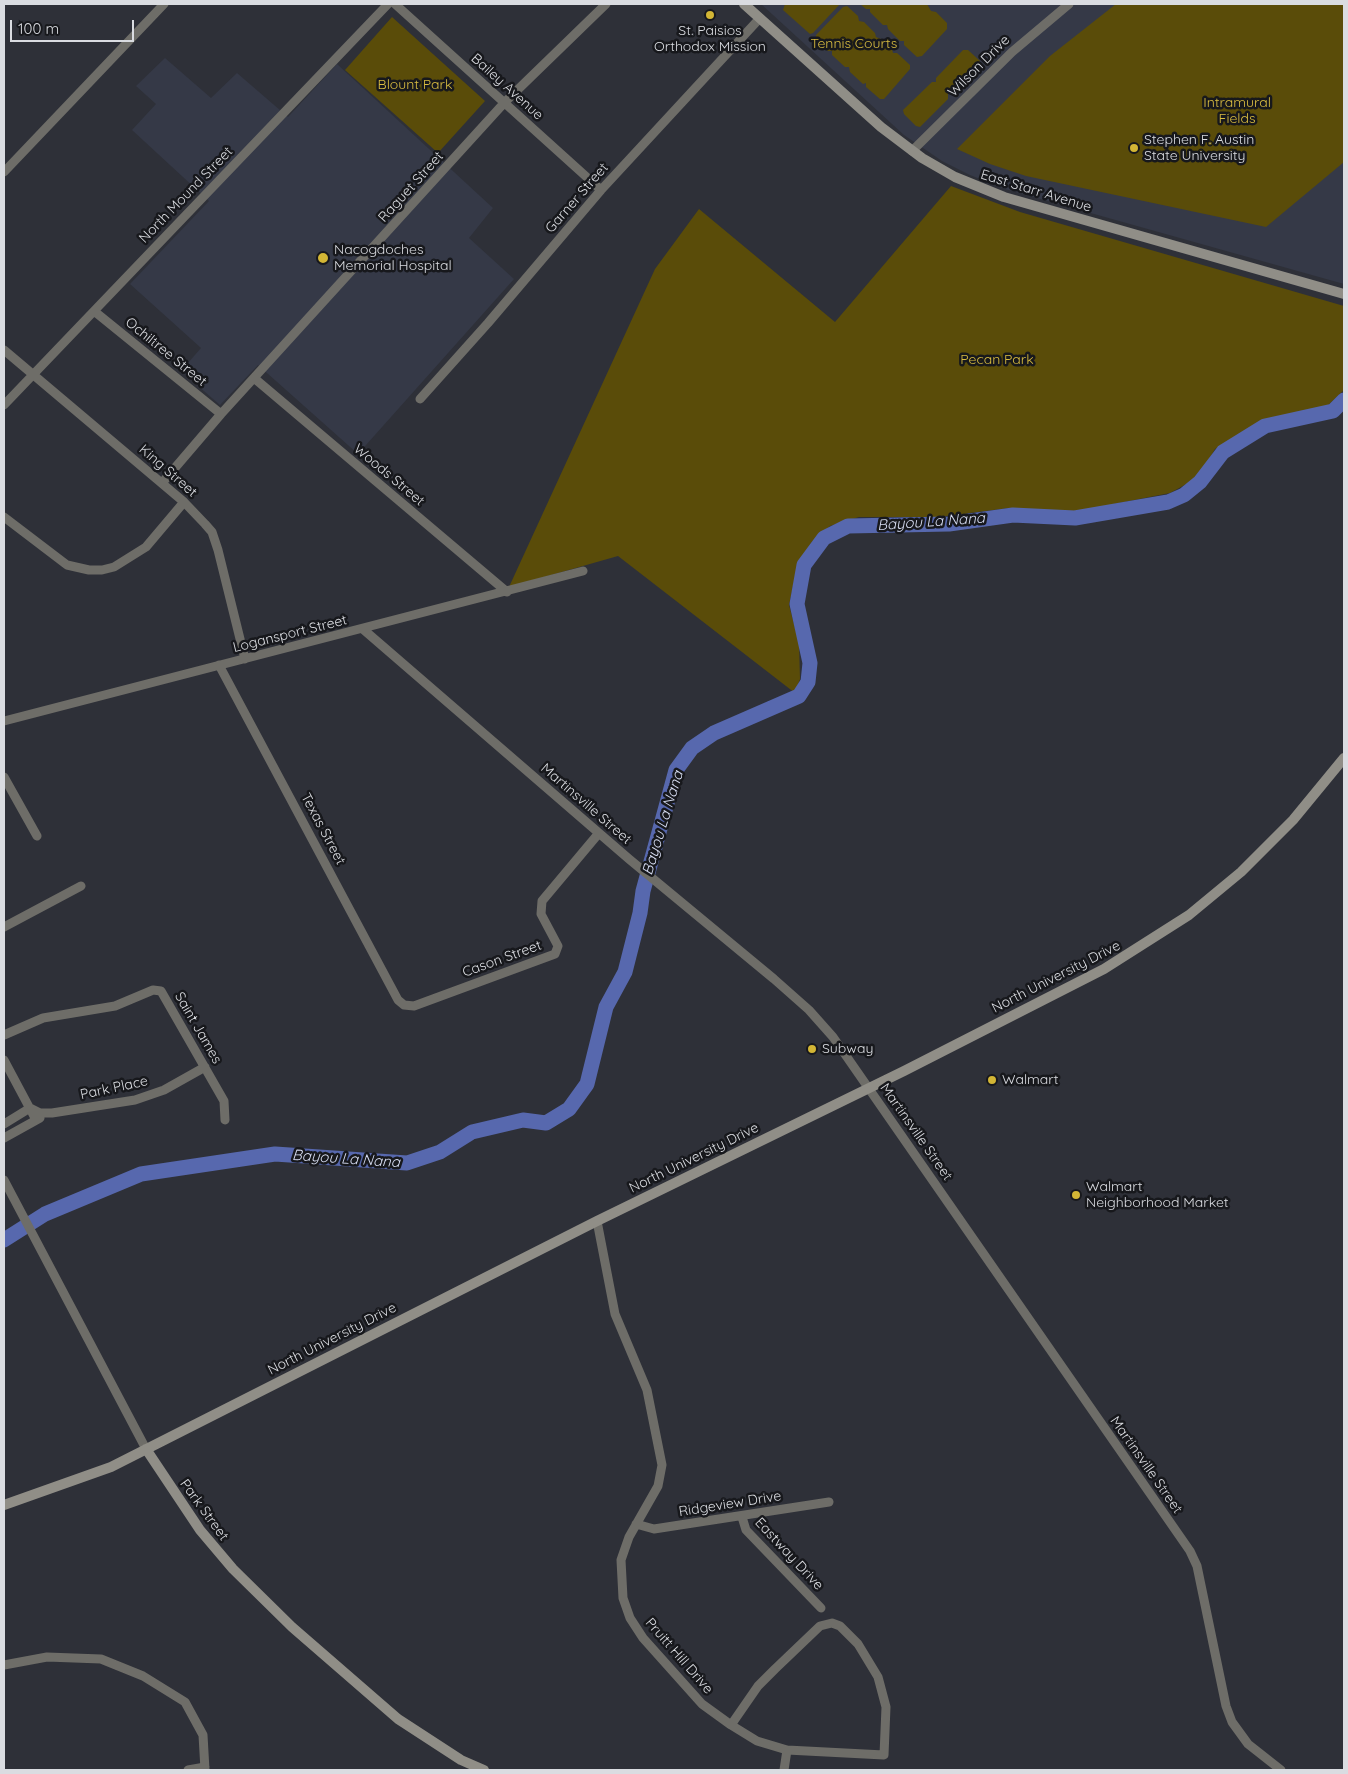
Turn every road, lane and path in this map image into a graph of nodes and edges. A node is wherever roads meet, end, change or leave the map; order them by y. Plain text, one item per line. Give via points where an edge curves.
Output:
1 (164, 4) edge
2 (388, 4) edge
3 (395, 4) edge
4 (606, 4) edge
5 (744, 4) edge
6 (1069, 4) edge
7 (760, 18) junction
8 (505, 102) junction
9 (912, 152) junction
10 (4, 172) edge
11 (601, 190) junction
12 (1344, 294) edge
13 (94, 311) junction
14 (4, 350) edge
15 (33, 374) junction
16 (254, 378) junction
17 (420, 399) dead end
18 (4, 406) edge
19 (221, 414) junction
20 (162, 484) junction
21 (184, 502) junction
22 (4, 517) edge
23 (583, 571) dead end
24 (507, 592) junction
25 (364, 630) junction
26 (245, 659) junction
27 (219, 665) junction
28 (4, 720) edge
29 (1344, 758) edge
30 (4, 777) edge
31 (599, 833) junction
32 (37, 836) dead end
33 (81, 886) dead end
34 (4, 928) edge
35 (404, 1005) joint
36 (4, 1035) edge
37 (4, 1060) edge
38 (205, 1067) junction
39 (868, 1088) junction
40 (30, 1108) junction
41 (52, 1113) junction
42 (36, 1120) junction
43 (224, 1120) dead end
44 (4, 1124) edge
45 (4, 1138) edge
46 (4, 1180) edge
47 (597, 1221) junction
48 (146, 1449) junction
49 (829, 1502) dead end
50 (4, 1505) edge
51 (742, 1517) junction
52 (636, 1524) junction
53 (821, 1608) dead end
54 (4, 1665) edge
55 (731, 1725) junction
56 (787, 1750) junction
57 (205, 1769) edge
58 (188, 1770) edge
59 (484, 1770) edge
60 (784, 1770) edge
61 (1281, 1770) edge

1 - 10 street
2 - 13 street, North Mound Street
3 - 8 street, Bailey Avenue
4 - 8 street, Raguet Street
5 - 7 main road, East Starr Avenue
6 - 9 street, Wilson Drive via 1012,52
7 - 9 main road, East Starr Avenue
7 - 11 street, Garner Street
8 - 11 street, Bailey Avenue
8 - 16 street, Raguet Street
9 - 12 main road, East Starr Avenue via 949,174 1004,197
11 - 17 street, Garner Street
13 - 15 street, North Mound Street
13 - 19 street, Ochiltree Street
14 - 15 street, King Street
15 - 18 street, North Mound Street
15 - 20 street, King Street
16 - 19 street, Raguet Street
16 - 24 street, Woods Street
19 - 20 street, Raguet Street
20 - 21 street, King Street
21 - 22 street via 146,547 114,567 102,570 67,565
21 - 26 street, King Street via 215,540
23 - 24 street, Logansport Street
24 - 25 street, Logansport Street
25 - 26 street, Logansport Street
25 - 31 street, Martinsville Street
26 - 27 street, Logansport Street
27 - 28 street, Logansport Street
27 - 35 street, Texas Street via 398,1000
29 - 39 main road, North University Drive via 1263,852 1219,891 1160,935 1104,969
30 - 32 street
31 - 35 street, Cason Street via 542,901 541,914 558,946 555,954 414,1006
31 - 39 street, Martinsville Street via 809,1010 833,1037
33 - 34 street
36 - 38 street, Saint James via 43,1018 115,1006 157,990 164,994
37 - 40 street
38 - 41 street, Park Place via 164,1090 135,1100
38 - 43 street, Saint James via 224,1101
39 - 47 main road, North University Drive
39 - 61 street, Martinsville Street via 1190,1551 1197,1566 1232,1722 1248,1744
40 - 41 street, Park Place
40 - 42 street
40 - 44 street
41 - 42 street, Park Place
42 - 45 street, Park Place
46 - 48 street, Park Street
47 - 48 main road, North University Drive
47 - 52 street, Pruitt Hill Drive via 615,1314 647,1390 661,1458 658,1486
48 - 50 main road, North University Drive via 111,1467
48 - 59 main road, Park Street via 200,1530 233,1569 285,1620 398,1719 454,1756
49 - 51 street, Ridgeview Drive
51 - 52 street, Ridgeview Drive via 654,1529
51 - 53 street, Eastway Drive via 746,1530
52 - 55 street, Pruitt Hill Drive via 624,1546 621,1560 622,1598 630,1618 643,1638 693,1694
54 - 57 street via 47,1657 100,1659 143,1676 185,1702 203,1735
55 - 56 street, Pruitt Hill Drive via 757,1741
55 - 56 street, Pruitt Hill Drive via 758,1686 820,1626 832,1623 840,1626 858,1644 878,1677 886,1707 884,1755
56 - 60 street
57 - 58 street

